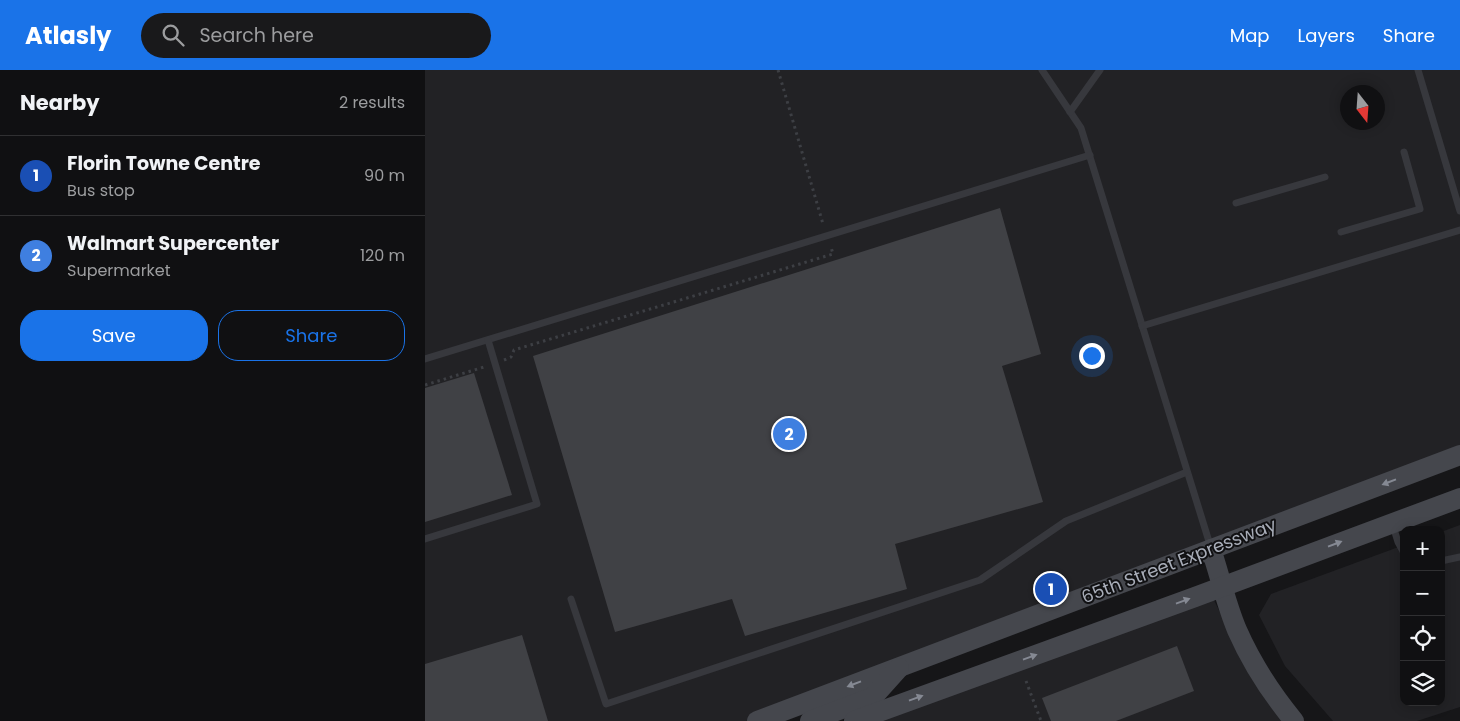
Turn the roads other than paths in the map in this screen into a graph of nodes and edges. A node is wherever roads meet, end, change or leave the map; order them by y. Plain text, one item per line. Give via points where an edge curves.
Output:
1 (1042, 70) edge
2 (1100, 70) edge
3 (1418, 70) edge
4 (1070, 112) junction
5 (1404, 152) dead end
6 (1090, 156) junction
7 (1325, 177) dead end
8 (1236, 203) dead end
9 (1460, 211) edge
10 (1460, 230) edge
11 (1341, 232) dead end
12 (1142, 326) junction
13 (488, 340) junction
14 (425, 359) edge
15 (1460, 455) edge
16 (1187, 472) junction
17 (1460, 498) edge
18 (1393, 523) junction
19 (425, 539) edge
20 (1400, 546) edge
21 (1211, 549) junction
22 (1460, 557) edge
23 (1445, 560) edge
24 (1223, 586) junction
25 (571, 598) dead end
26 (900, 667) junction
27 (757, 721) edge
28 (810, 721) edge
29 (854, 721) edge
30 (1294, 721) edge

1 - 4 lane
2 - 4 lane
3 - 9 lane
4 - 6 lane via 1081,128
5 - 11 lane via 1420,209
6 - 12 lane
6 - 13 lane
7 - 8 lane
10 - 12 lane
12 - 16 lane
13 - 14 lane
13 - 19 lane via 537,504
15 -> 21 main road, 65th Street Expressway
16 - 21 lane
16 - 25 lane via 1067,521 980,580 606,704
17 - 18 main road
18 - 20 lane
24 -> 18 main road
21 - 24 main road
21 - 26 main road, 65th Street Expressway
22 - 23 lane
29 -> 24 main road
24 - 30 main road via 1236,629 1255,667
26 -> 27 main road, 65th Street Expressway
26 - 28 main road via 873,697

